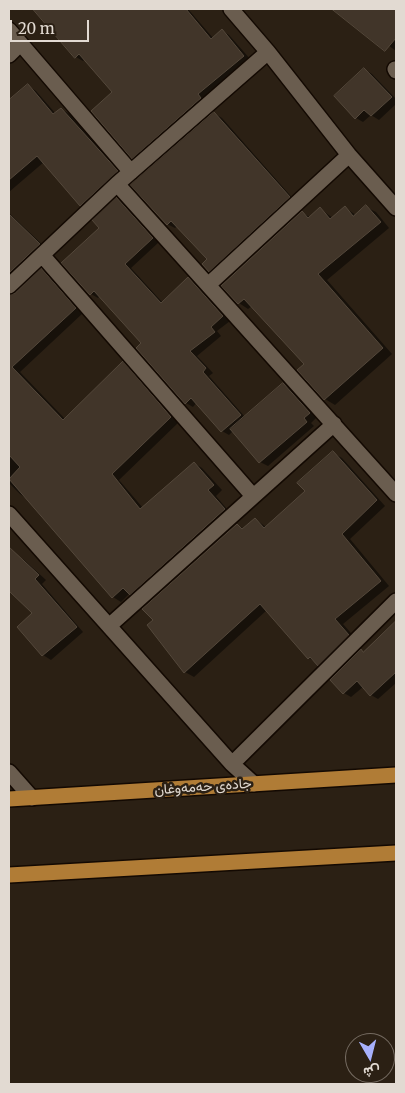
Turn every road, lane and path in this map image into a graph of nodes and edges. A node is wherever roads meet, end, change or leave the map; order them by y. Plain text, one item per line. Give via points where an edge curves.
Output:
1 (231, 9) edge
2 (9, 30) edge
3 (20, 44) junction
4 (268, 52) junction
5 (9, 55) edge
6 (348, 155) junction
7 (131, 172) junction
8 (117, 184) junction
9 (396, 208) edge
10 (42, 255) junction
11 (208, 285) junction
12 (9, 286) edge
13 (334, 424) junction
14 (396, 494) edge
15 (253, 496) junction
16 (9, 514) edge
17 (396, 601) edge
18 (109, 626) junction
19 (232, 764) junction
20 (9, 772) edge
21 (396, 774) edge
22 (254, 784) junction
23 (32, 798) junction
24 (9, 799) edge
25 (396, 852) edge
26 (9, 875) edge

1 - 4 street
2 - 3 street
3 - 5 street
3 - 7 street
4 - 6 street
4 - 7 street
6 - 9 street
6 - 11 street
7 - 8 street
8 - 10 street
8 - 11 street
10 - 12 street
10 - 15 street
11 - 13 street
13 - 14 street
13 - 15 street
15 - 18 street
16 - 18 street
17 - 19 street
18 - 19 street
19 - 22 street
20 - 23 street
21 - 22 main road, جادەی حەمەوغان
22 - 23 main road, جادەی حەمەوغان
23 - 24 main road, جادەی حەمەوغان
25 - 26 main road

